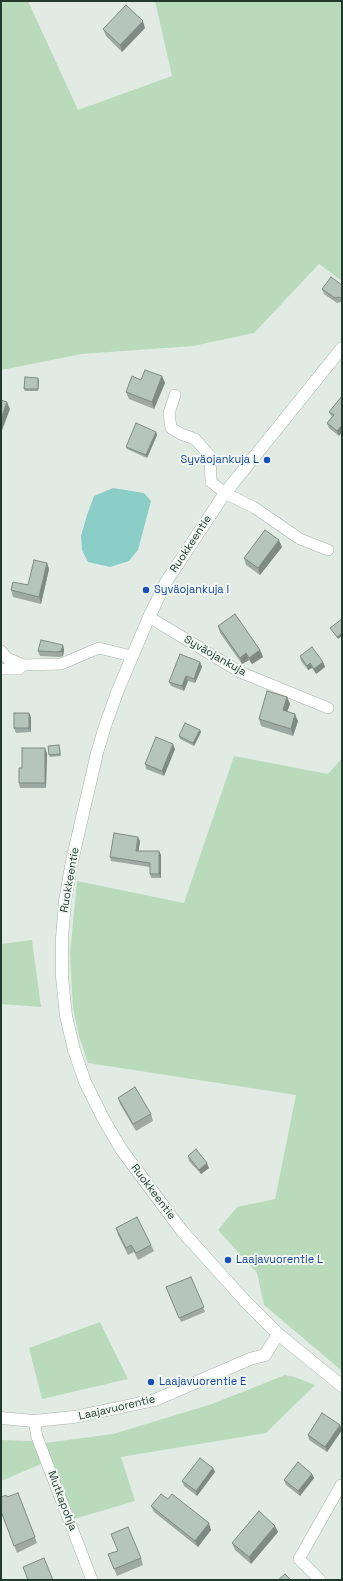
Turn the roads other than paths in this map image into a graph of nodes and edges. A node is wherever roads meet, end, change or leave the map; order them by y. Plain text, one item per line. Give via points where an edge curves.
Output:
1 (342, 348) edge
2 (175, 395) dead end
3 (225, 493) junction
4 (328, 550) dead end
5 (149, 617) junction
6 (1, 651) edge
7 (131, 656) junction
8 (23, 665) junction
9 (1, 669) edge
10 (328, 708) dead end
11 (278, 1334) junction
12 (342, 1386) edge
13 (1, 1418) edge
14 (34, 1421) junction
15 (341, 1485) dead end
16 (92, 1580) edge
17 (320, 1580) edge

1 - 3 street, Ruokkeentie
2 - 3 street via 169,413 171,428 194,439 210,456 211,482
3 - 4 street via 255,508 300,539
3 - 5 street, Ruokkeentie via 166,582
5 - 7 street, Ruokkeentie
5 - 10 street, Syväojankuja via 240,672
6 - 8 street via 7,658
7 - 8 street via 99,648 61,664
7 - 11 street, Ruokkeentie via 97,753 72,861 62,938 66,1016 85,1082 121,1149 182,1230
8 - 9 street via 19,669
11 - 12 street, Ruokkeentie
11 - 14 street, Laajavuorentie via 265,1355 155,1400 74,1417
13 - 14 street, Laajavuorentie
14 - 16 street, Mutkapohja via 37,1437
15 - 17 street via 299,1560

